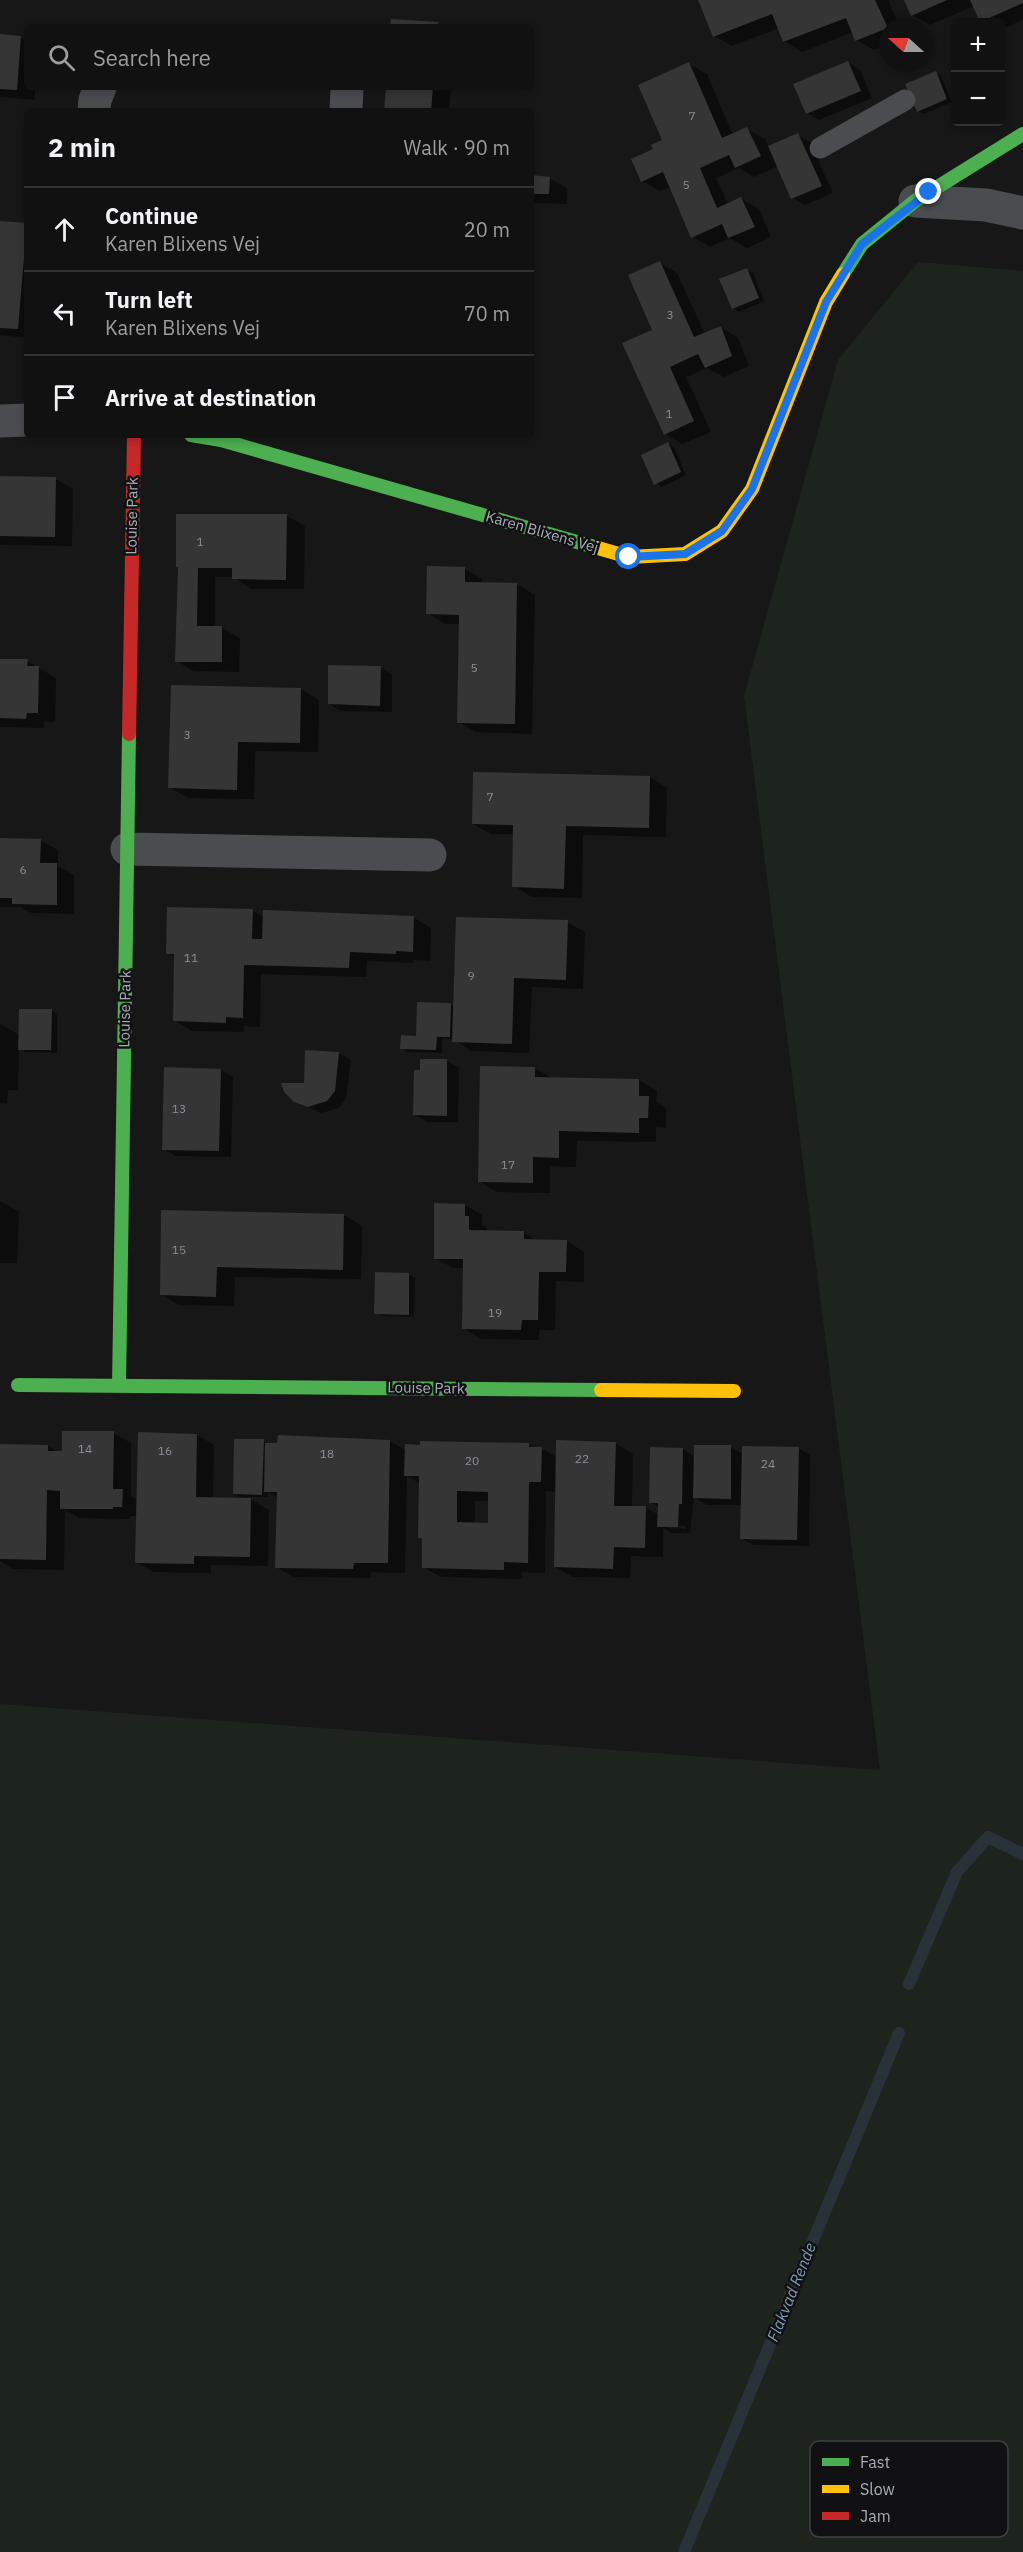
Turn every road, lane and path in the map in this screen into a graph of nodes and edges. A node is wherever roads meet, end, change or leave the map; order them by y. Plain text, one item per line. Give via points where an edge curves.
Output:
1 (99, 90) edge
2 (347, 90) edge
3 (905, 100) dead end
4 (94, 108) edge
5 (346, 108) edge
6 (1023, 134) edge
7 (819, 148) dead end
8 (915, 201) junction
9 (1023, 213) edge
10 (24, 420) edge
11 (0, 421) edge
12 (134, 438) edge
13 (209, 438) edge
14 (127, 849) junction
15 (430, 855) dead end
16 (18, 1385) dead end
17 (119, 1386) junction
18 (734, 1391) dead end

1 - 4 street
2 - 5 street
3 - 7 lane
6 - 8 street, Karen Blixens Vej
8 - 9 street via 986,205
8 - 13 street, Karen Blixens Vej via 862,244 826,302 752,489 722,531 685,554 629,557
10 - 11 street
12 - 14 street, Louise Park
14 - 15 street
14 - 17 street, Louise Park
16 - 17 street, Louise Park
17 - 18 street, Louise Park

